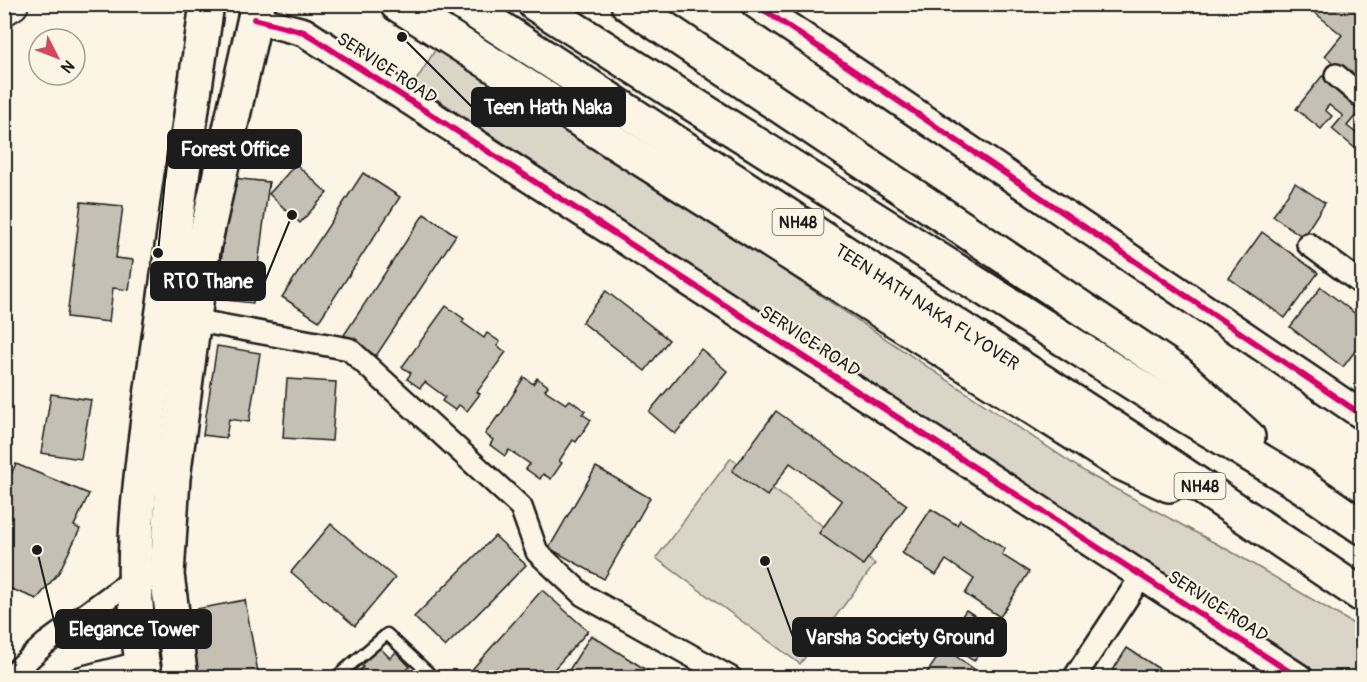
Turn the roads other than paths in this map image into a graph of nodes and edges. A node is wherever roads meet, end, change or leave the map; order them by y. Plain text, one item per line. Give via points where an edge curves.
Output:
1 (12, 4) edge
2 (207, 4) edge
3 (397, 4) edge
4 (463, 4) edge
5 (535, 4) edge
6 (628, 4) edge
7 (755, 4) edge
8 (4, 9) edge
9 (256, 12) edge
10 (1336, 75) dead end
11 (1362, 97) edge
12 (1308, 244) dead end
13 (1362, 284) edge
14 (178, 317) junction
15 (1362, 415) edge
16 (1301, 486) junction
17 (1362, 527) edge
18 (1269, 532) junction
19 (1143, 574) junction
20 (135, 578) junction
21 (1362, 595) edge
22 (143, 670) edge
23 (8, 678) edge
24 (80, 678) edge
25 (181, 678) edge
26 (335, 678) edge
27 (434, 678) edge
28 (731, 678) edge
29 (1074, 678) edge
30 (1299, 678) edge

1 - 8 main road
2 - 14 main road
3 - 18 main road via 1119,462
4 - 18 main road, TEEN HATH NAKA FLYOVER / NH48
5 - 16 main road, NH48
6 - 16 main road via 1178,373
7 - 15 street
9 - 14 main road via 203,250
9 - 19 street, SERVICE ROAD via 304,32
10 - 11 street
12 - 13 street
14 - 20 main road via 141,472
14 - 25 main road via 167,575
14 - 28 street via 349,349 521,507 537,552 583,595
16 - 17 main road, NH48
18 - 21 main road, NH48
19 - 29 street
19 - 30 street, SERVICE ROAD
20 - 22 main road
20 - 23 street via 45,644
22 - 24 street
26 - 27 lane via 387,634

